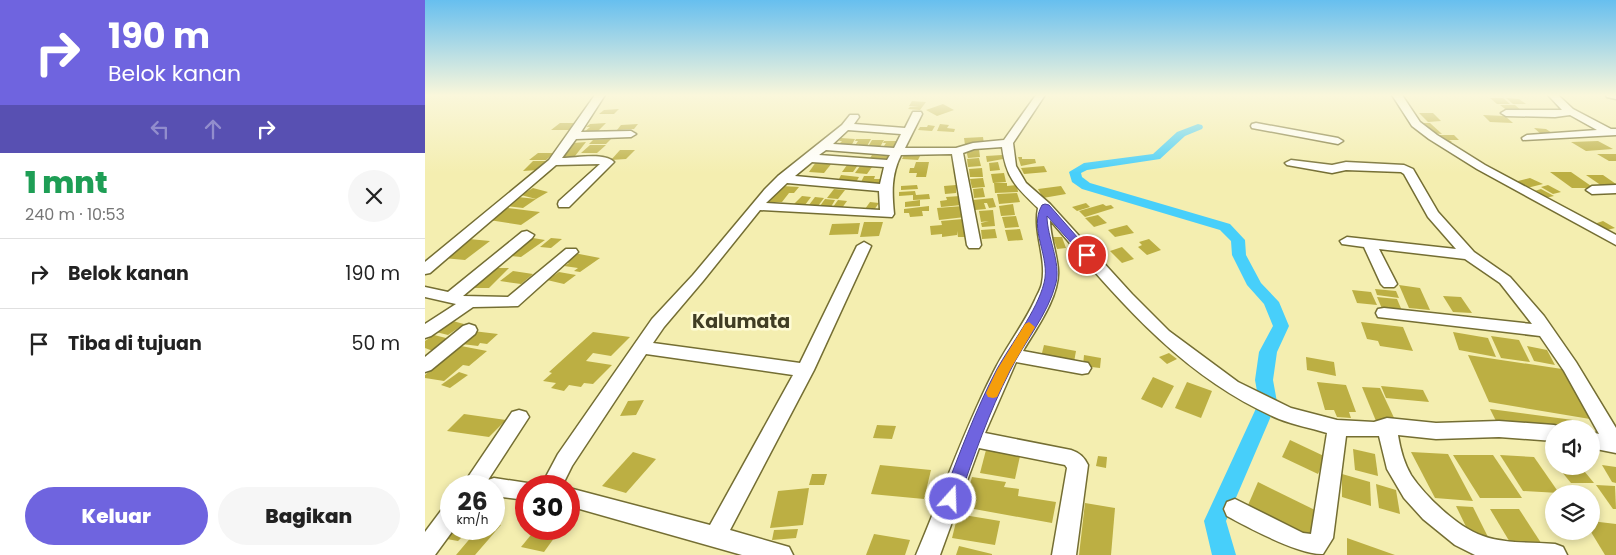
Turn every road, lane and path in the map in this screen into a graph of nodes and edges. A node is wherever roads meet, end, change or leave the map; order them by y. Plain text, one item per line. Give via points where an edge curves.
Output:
1 (583, 121) edge
2 (913, 121) edge
3 (1023, 121) edge
4 (1414, 121) edge
5 (1590, 121) edge
6 (1256, 126) dead end
7 (908, 130) junction
8 (1614, 133) edge
9 (631, 134) dead end
10 (573, 136) junction
11 (1527, 138) dead end
12 (1007, 143) junction
13 (822, 146) junction
14 (1341, 150) junction
15 (957, 151) junction
16 (897, 152) junction
17 (810, 158) junction
18 (553, 162) junction
19 (1291, 162) dead end
20 (891, 164) junction
21 (782, 179) junction
22 (885, 188) junction
23 (1616, 189) edge
24 (1592, 190) dead end
25 (564, 204) dead end
26 (756, 206) junction
27 (1045, 207) junction
28 (527, 235) dead end
29 (1616, 240) edge
30 (1347, 241) dead end
31 (1370, 244) junction
32 (974, 245) dead end
33 (863, 246) dead end
34 (571, 252) dead end
35 (1469, 255) junction
36 (425, 270) edge
37 (1389, 284) dead end
38 (425, 292) edge
39 (452, 297) junction
40 (470, 302) junction
41 (1384, 313) dead end
42 (469, 330) dead end
43 (1544, 331) junction
44 (425, 332) edge
45 (641, 347) junction
46 (1012, 355) junction
47 (425, 366) edge
48 (1083, 368) dead end
49 (805, 370) junction
50 (519, 417) dead end
51 (1387, 426) junction
52 (1337, 428) junction
53 (1545, 433) edge
54 (972, 440) junction
55 (1600, 442) edge
56 (1616, 445) edge
57 (489, 475) edge
58 (557, 475) edge
59 (580, 500) edge
60 (1235, 509) dead end
61 (440, 530) edge
62 (715, 537) junction
63 (425, 550) edge
64 (781, 555) edge
65 (928, 555) edge
66 (1064, 555) edge
67 (1555, 555) edge

1 - 10 street
2 - 7 street
3 - 12 street
4 - 29 street via 1481,167
5 - 8 street
6 - 14 street
7 - 13 street via 850,122
7 - 16 street
8 - 11 street
9 - 10 street
10 - 18 street
12 - 15 street
12 - 27 street via 1010,166 1021,185
13 - 16 street
13 - 17 street
14 - 19 street via 1332,169
14 - 35 street via 1409,172 1433,214
15 - 16 street
15 - 32 street
16 - 20 street
17 - 20 street
17 - 21 street
18 - 25 street via 608,162
18 - 36 street
20 - 22 street
21 - 22 street
21 - 26 street
22 - 26 street via 886,214
23 - 24 street
26 - 45 street
27 - 46 street via 1042,227 1050,261 1050,282 1036,315
27 - 52 street via 1163,335 1232,386 1286,414
28 - 39 street
30 - 31 street
31 - 35 street
31 - 37 street
33 - 49 street
34 - 40 street via 516,300 507,303
35 - 43 street via 1505,280 1539,320
38 - 39 street
39 - 40 street
40 - 44 street
41 - 43 street
42 - 47 street
43 - 56 street via 1570,367
45 - 49 street
45 - 58 street
46 - 48 street
46 - 54 street
49 - 62 street
50 - 57 street
51 - 52 street via 1374,430
51 - 53 street via 1436,431 1499,429
51 - 67 street via 1389,449 1403,482 1425,509 1449,528 1485,548
52 - 60 street via 1322,538 1315,546 1299,543
54 - 65 street
54 - 66 street via 1071,458 1077,462
55 - 56 street
59 - 62 street
61 - 63 street
62 - 64 street

